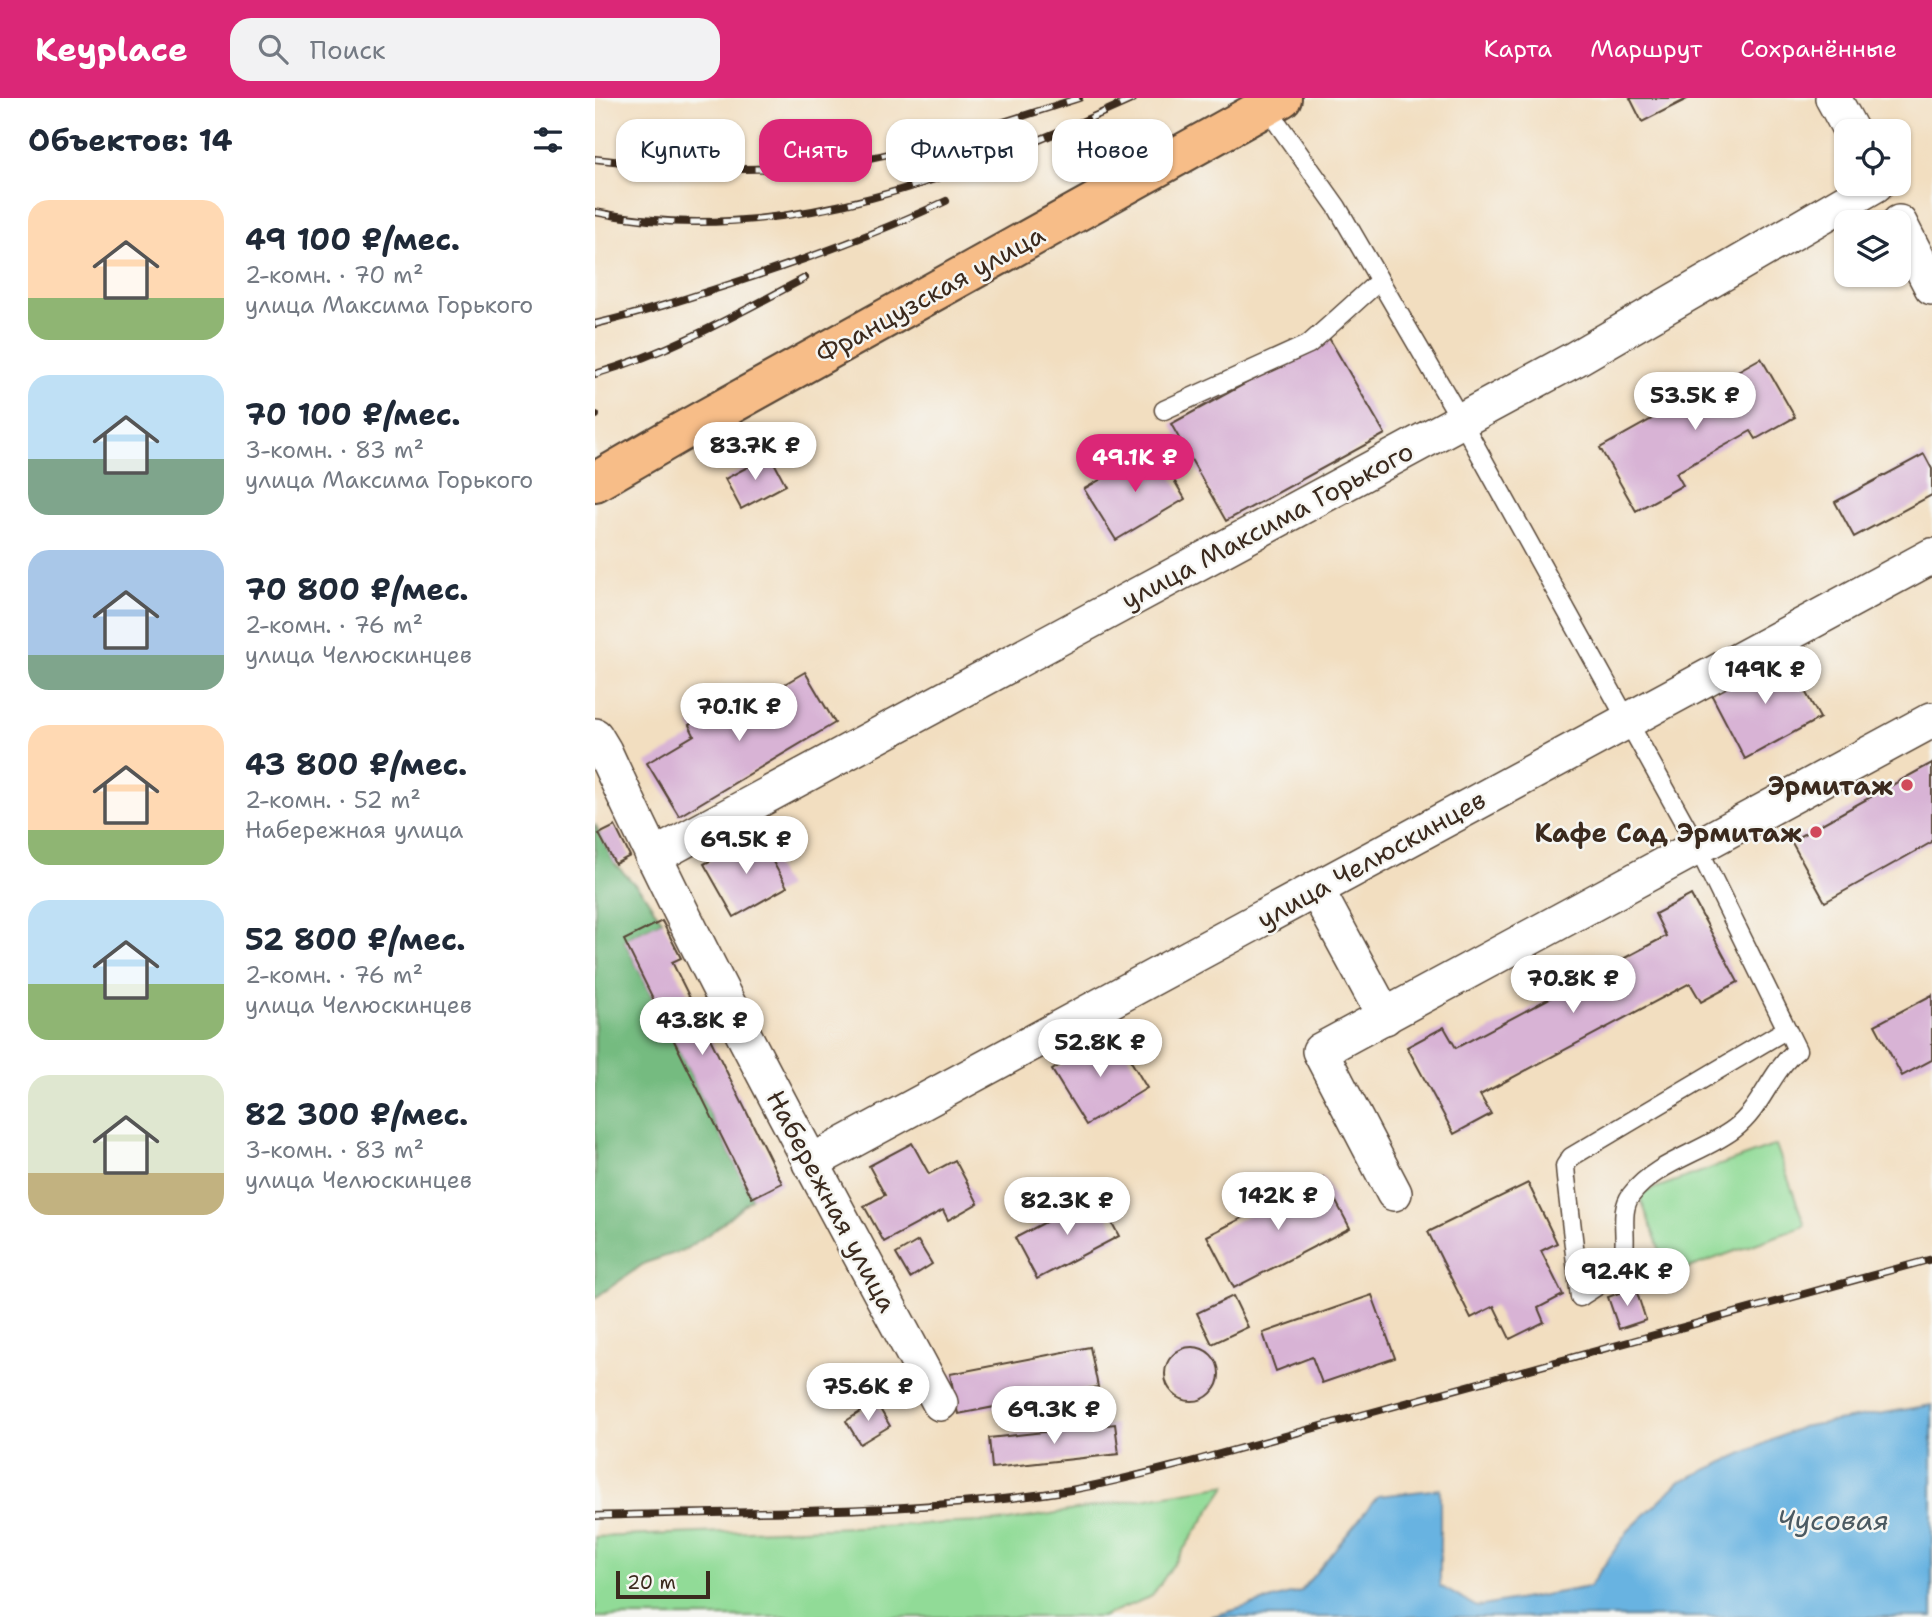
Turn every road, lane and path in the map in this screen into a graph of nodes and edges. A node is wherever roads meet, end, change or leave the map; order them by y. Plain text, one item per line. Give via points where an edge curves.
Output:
1 (1833, 98) edge
2 (1281, 101) edge
3 (1844, 119) edge
4 (1856, 196) edge
5 (1911, 247) edge
6 (1380, 281) junction
7 (1932, 287) edge
8 (1164, 410) dead end
9 (1461, 421) junction
10 (595, 482) edge
11 (1932, 556) edge
12 (1932, 720) edge
13 (1625, 721) junction
14 (595, 736) edge
15 (1698, 848) junction
16 (653, 857) junction
17 (1315, 889) junction
18 (1385, 1017) junction
19 (1787, 1029) junction
20 (810, 1163) junction
21 (1394, 1193) dead end
22 (940, 1403) dead end

1 - 3 street
2 - 6 lane
2 - 10 main road, Французская улица
4 - 9 street, улица Максима Горького
5 - 7 street
6 - 8 lane via 1309,344
6 - 9 lane
9 - 13 lane
9 - 16 street, улица Максима Горького
11 - 13 street, улица Челюскинцев
12 - 15 street
13 - 15 lane
13 - 17 street, улица Челюскинцев
14 - 16 street, Набережная улица
15 - 18 street
15 - 19 lane
16 - 20 street, Набережная улица
17 - 18 street
17 - 20 street, улица Челюскинцев
18 - 21 street via 1320,1051
19 - 19 lane via 1571,1157 1565,1166 1580,1297 1617,1270 1624,1256 1629,1198 1642,1183 1709,1146 1749,1116 1772,1076 1797,1050
20 - 22 street, Набережная улица

